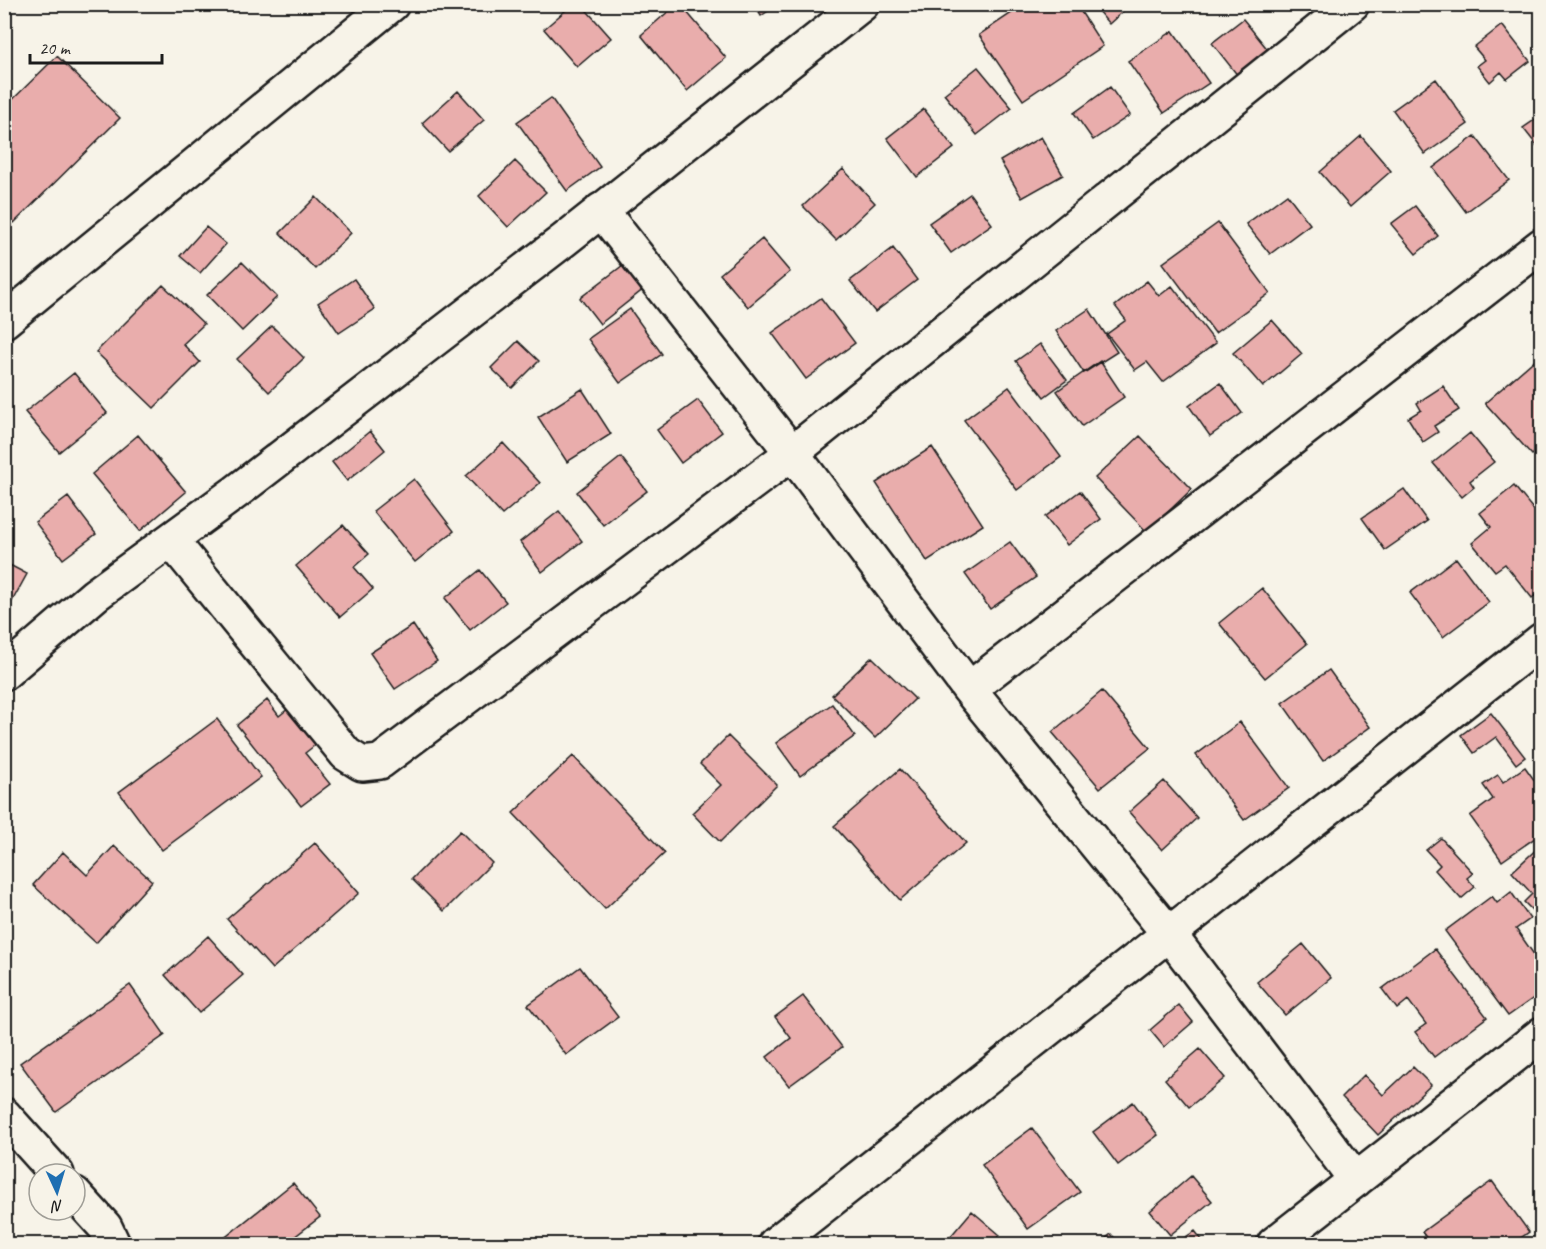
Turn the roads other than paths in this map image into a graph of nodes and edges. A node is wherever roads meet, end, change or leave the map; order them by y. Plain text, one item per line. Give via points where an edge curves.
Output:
1 (392, 4) edge
2 (862, 4) edge
3 (1352, 4) edge
4 (601, 210) junction
5 (1542, 245) edge
6 (4, 321) edge
7 (792, 453) junction
8 (171, 540) junction
9 (1542, 640) edge
10 (4, 673) edge
11 (969, 689) junction
12 (1169, 934) junction
13 (1542, 1034) edge
14 (4, 1116) edge
15 (46, 1162) edge
16 (1356, 1180) junction
17 (87, 1207) edge
18 (113, 1245) edge
19 (775, 1245) edge
20 (1274, 1245) edge

1 - 6 street
2 - 4 street
3 - 7 street
4 - 7 street
4 - 8 street
5 - 11 street
7 - 8 street via 380,762 362,764 346,754
7 - 11 street
8 - 10 street via 95,595
9 - 12 street
11 - 12 street
12 - 16 street
12 - 19 street
13 - 16 street
14 - 15 street
16 - 20 street
17 - 18 street via 105,1227

